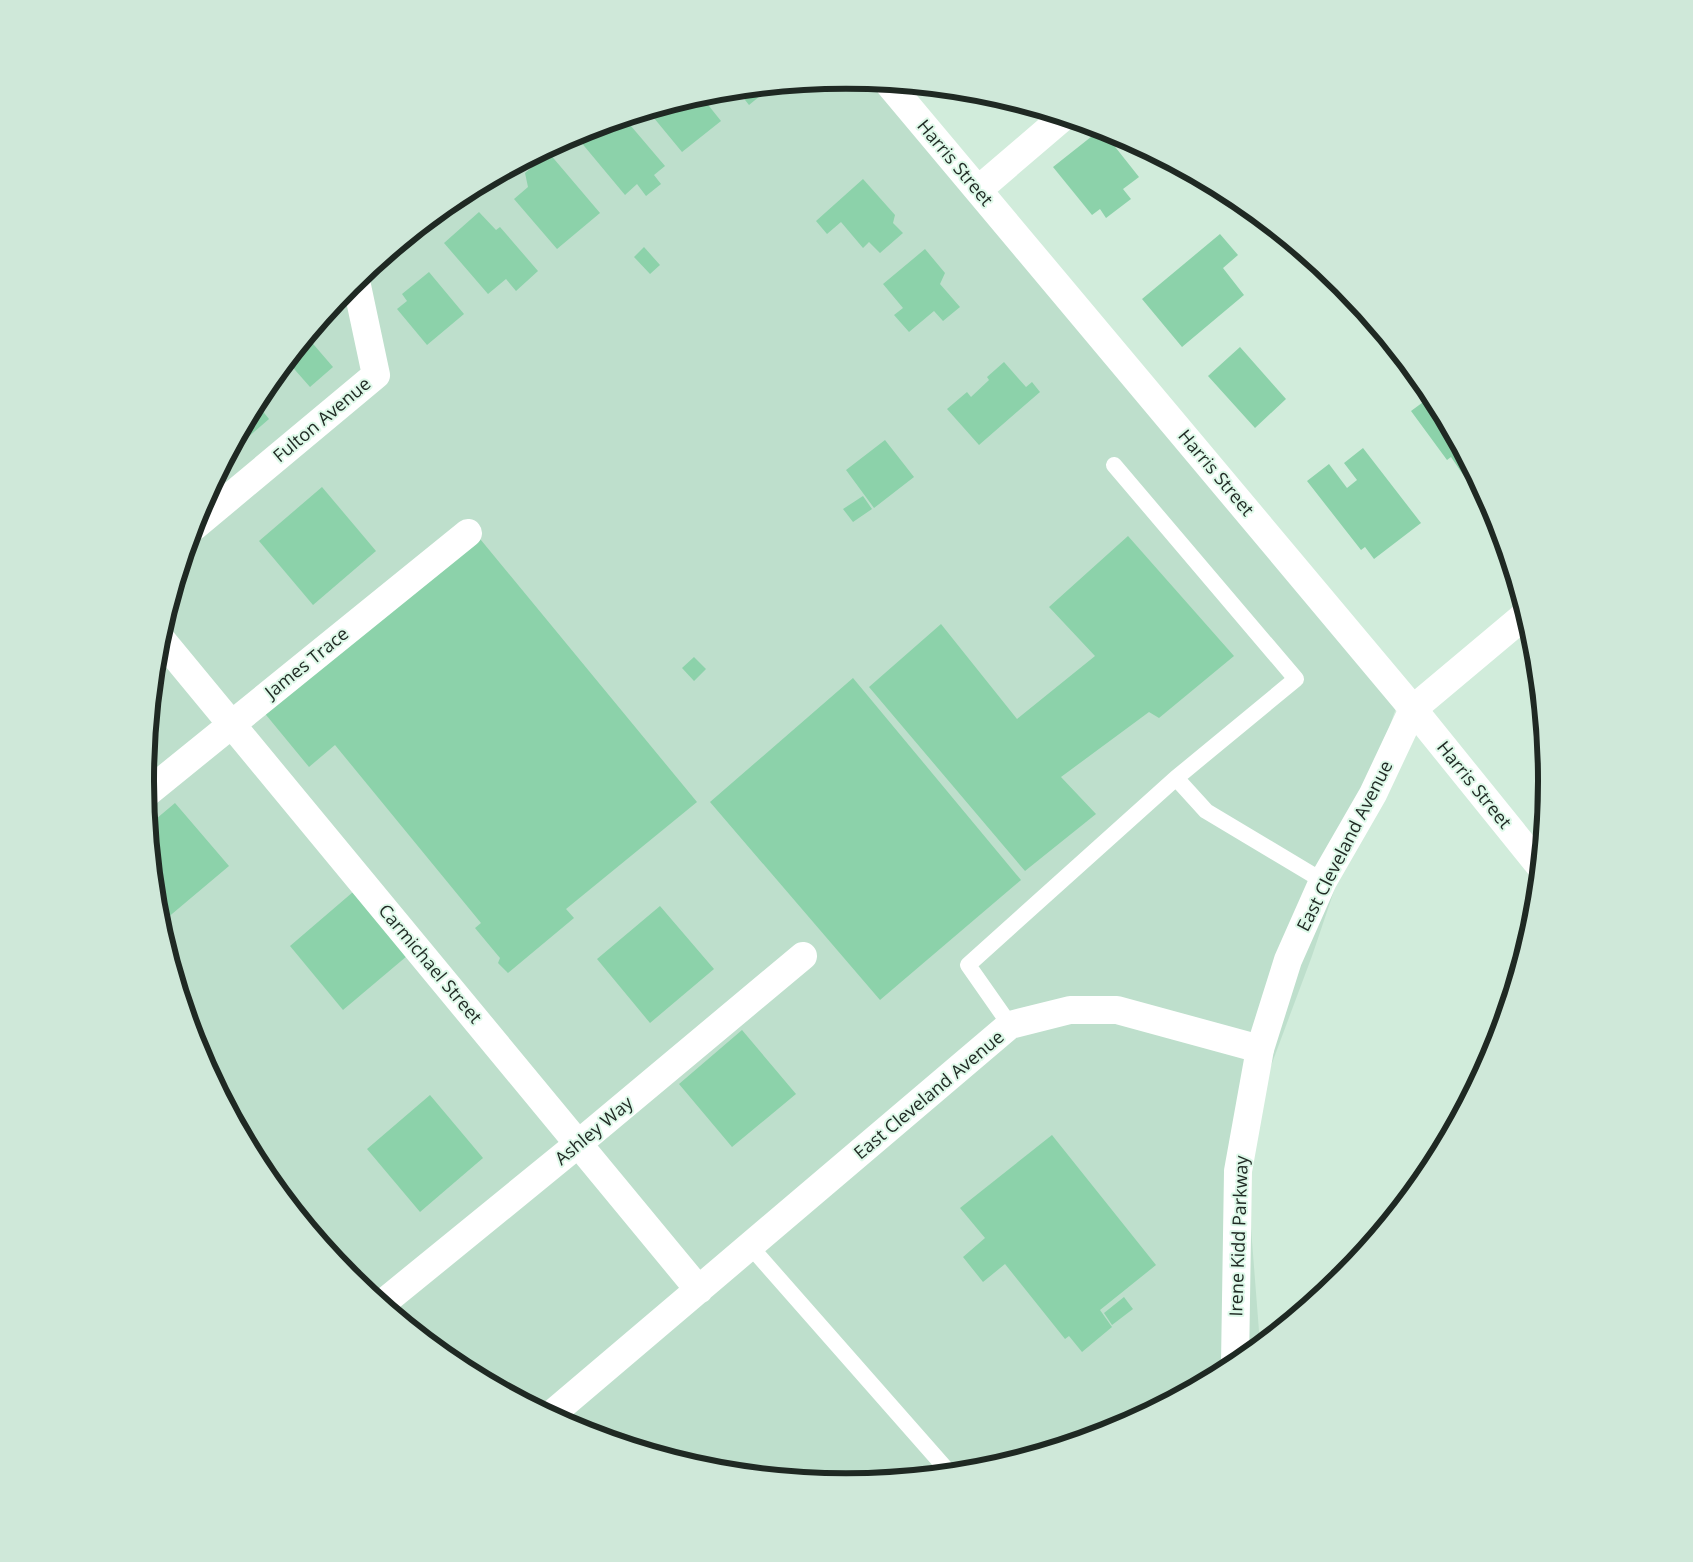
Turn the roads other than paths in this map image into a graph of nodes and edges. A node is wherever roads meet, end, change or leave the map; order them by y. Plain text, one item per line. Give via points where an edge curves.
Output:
1 (894, 90) edge
2 (1058, 122) edge
3 (978, 190) junction
4 (358, 291) edge
5 (1114, 465) dead end
6 (207, 516) edge
7 (468, 533) dead end
8 (1519, 620) edge
9 (168, 647) edge
10 (1413, 709) junction
11 (231, 724) junction
12 (1176, 778) junction
13 (154, 787) edge
14 (1534, 859) edge
15 (1323, 881) junction
16 (803, 956) dead end
17 (1010, 1025) junction
18 (1260, 1049) junction
19 (578, 1144) junction
20 (750, 1246) junction
21 (699, 1290) junction
22 (388, 1299) edge
23 (1236, 1353) edge
24 (557, 1410) edge
25 (944, 1466) edge

1 - 3 street, Harris Street
2 - 3 street
3 - 10 street, Harris Street
4 - 6 street, Fulton Avenue via 376,375
5 - 12 lane via 1296,679
7 - 11 street, James Trace
8 - 10 street, East Cleveland Avenue
9 - 11 street, Carmichael Street
10 - 14 street, Harris Street
10 - 15 street, East Cleveland Avenue via 1374,794
11 - 13 street, James Trace
11 - 19 street, Carmichael Street
12 - 15 lane via 1206,811
12 - 17 lane via 968,965
15 - 18 street, East Cleveland Avenue via 1288,960
16 - 19 street, Ashley Way
17 - 18 street, East Cleveland Avenue via 1070,1010 1117,1010
17 - 20 street, East Cleveland Avenue
18 - 23 street, Irene Kidd Parkway via 1238,1171
19 - 21 street, Carmichael Street
19 - 22 street, Ashley Way
20 - 21 street, East Cleveland Avenue
20 - 25 lane
21 - 24 street, East Cleveland Avenue

